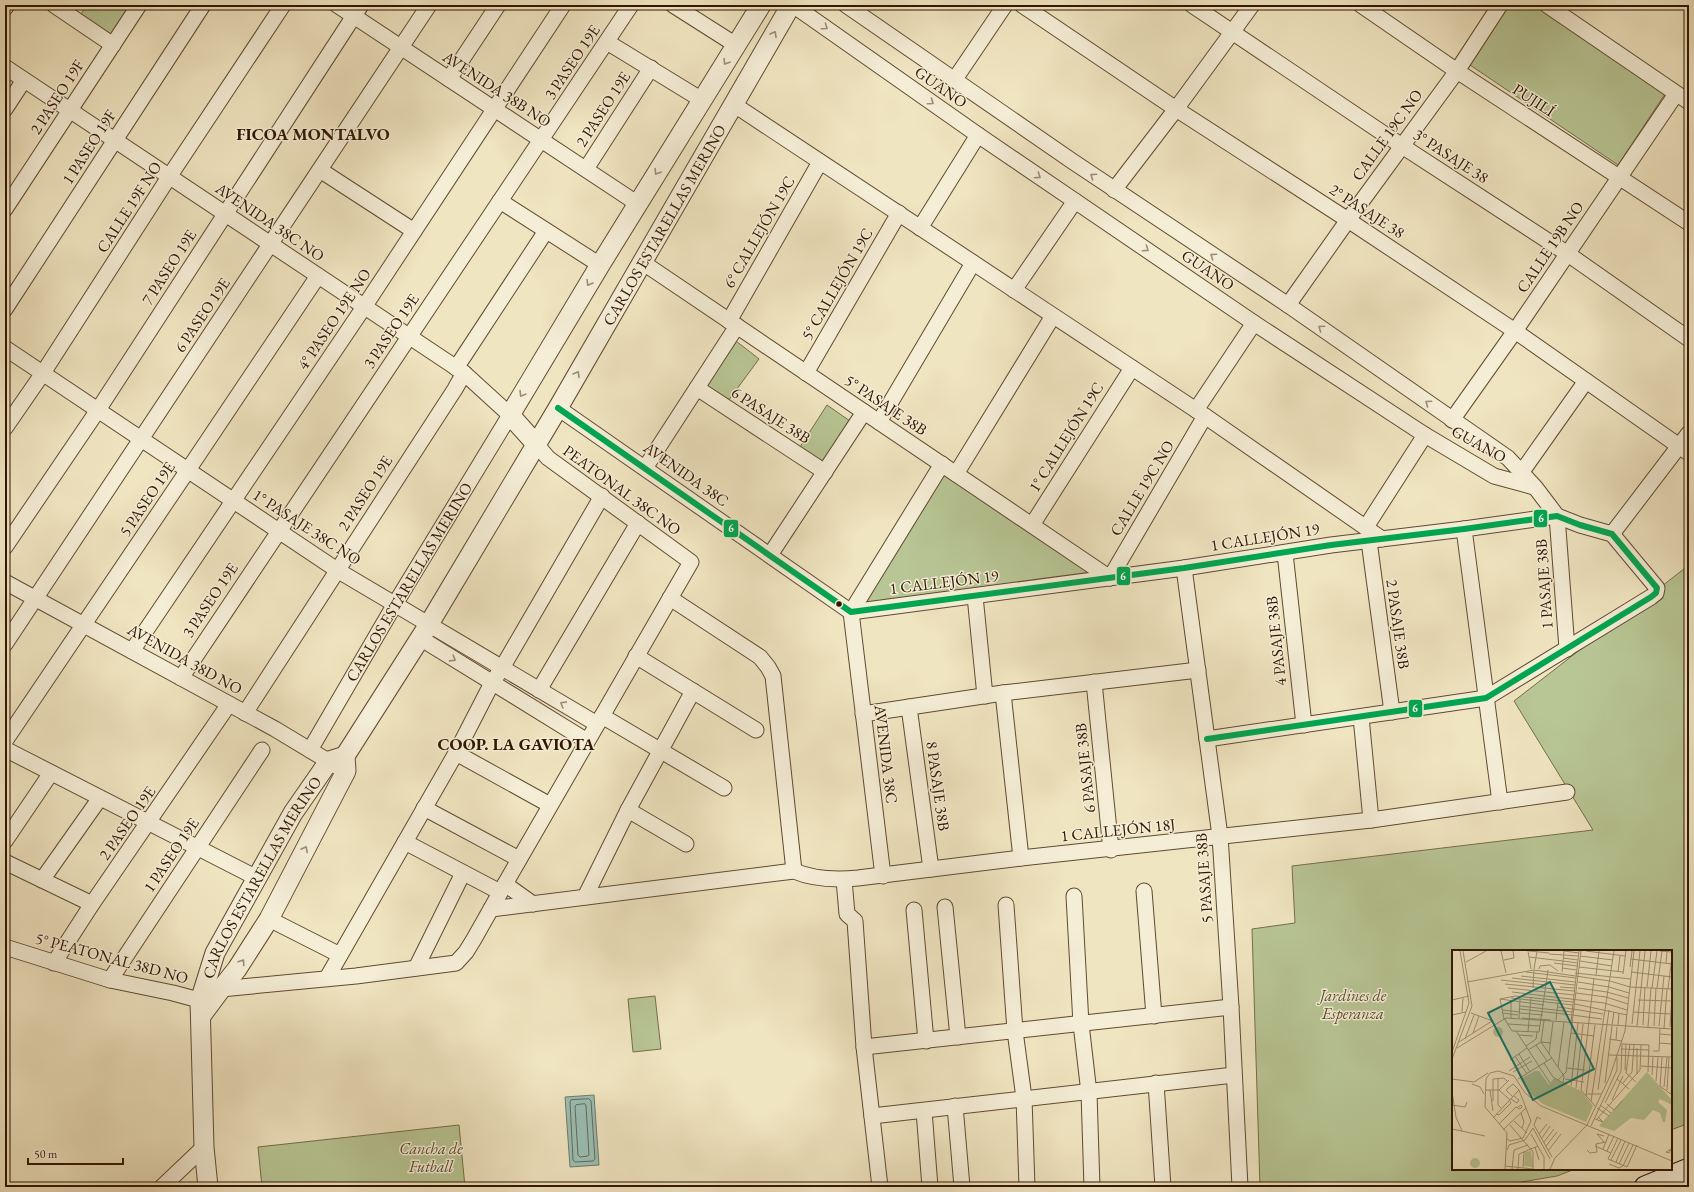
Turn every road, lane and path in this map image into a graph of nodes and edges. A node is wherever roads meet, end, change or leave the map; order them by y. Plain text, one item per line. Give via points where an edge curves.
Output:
1 (7, 5) edge
2 (54, 5) edge
3 (139, 5) edge
4 (204, 5) edge
5 (283, 5) edge
6 (337, 5) edge
7 (429, 5) edge
8 (498, 5) edge
9 (563, 5) edge
10 (631, 5) edge
11 (674, 5) edge
12 (761, 5) edge
13 (792, 5) edge
14 (846, 5) edge
15 (1005, 5) edge
16 (1022, 5) edge
17 (1192, 5) edge
18 (1252, 5) edge
19 (1361, 5) edge
20 (1500, 5) edge
21 (1548, 5) edge
22 (5, 8) edge
23 (357, 10) edge
24 (1232, 31) junction
25 (607, 42) junction
26 (113, 44) junction
27 (736, 45) junction
28 (401, 48) junction
29 (5, 67) edge
30 (651, 68) junction
31 (1457, 71) junction
32 (449, 79) junction
33 (955, 79) junction
34 (24, 80) junction
35 (1676, 94) junction
36 (702, 100) junction
37 (1689, 102) edge
38 (733, 104) junction
39 (5, 109) edge
40 (495, 109) junction
41 (1176, 109) junction
42 (70, 110) junction
43 (978, 135) junction
44 (114, 140) junction
45 (541, 140) junction
46 (1402, 146) junction
47 (820, 162) junction
48 (586, 169) junction
49 (320, 170) junction
50 (1620, 176) junction
51 (169, 177) junction
52 (1114, 190) junction
53 (500, 201) junction
54 (1075, 201) junction
55 (638, 204) junction
56 (5, 209) edge
57 (899, 213) junction
58 (225, 214) junction
59 (1348, 220) junction
60 (1689, 223) edge
61 (920, 228) junction
62 (414, 231) junction
63 (546, 231) junction
64 (271, 244) junction
65 (1568, 254) junction
66 (642, 262) junction
67 (973, 263) junction
68 (600, 265) junction
69 (318, 276) junction
70 (1014, 290) junction
71 (1288, 305) junction
72 (364, 307) junction
73 (5, 308) edge
74 (1053, 316) junction
75 (1254, 322) junction
76 (733, 324) junction
77 (1515, 331) junction
78 (409, 337) junction
79 (1689, 339) edge
80 (5, 348) edge
81 (1132, 368) junction
82 (460, 371) junction
83 (43, 373) junction
84 (806, 373) junction
85 (1586, 381) junction
86 (696, 388) junction
87 (558, 408) junction
88 (98, 410) junction
89 (864, 412) junction
90 (1200, 413) junction
91 (510, 415) junction
92 (1452, 420) junction
93 (879, 422) junction
94 (5, 428) edge
95 (1689, 433) edge
96 (1425, 435) junction
97 (142, 439) junction
98 (536, 444) junction
99 (1684, 450) edge
100 (942, 464) junction
101 (645, 468) junction
102 (188, 470) junction
103 (825, 472) junction
104 (1521, 473) junction
105 (956, 474) junction
106 (1535, 487) junction
107 (602, 496) junction
108 (233, 500) junction
109 (1557, 516) junction
110 (638, 523) junction
111 (1032, 525) junction
112 (1464, 529) junction
113 (278, 531) junction
114 (1612, 534) junction
115 (1372, 536) junction
116 (5, 547) edge
117 (1285, 553) junction
118 (770, 555) junction
119 (1184, 568) junction
120 (337, 570) junction
121 (1110, 578) junction
122 (5, 582) edge
123 (975, 596) junction
124 (35, 598) junction
125 (670, 598) junction
126 (395, 604) junction
127 (852, 612) junction
128 (84, 625) junction
129 (425, 631) junction
130 (5, 644) edge
131 (1567, 649) junction
132 (132, 651) junction
133 (636, 656) junction
134 (502, 668) junction
135 (1198, 670) junction
136 (181, 678) junction
137 (1094, 682) junction
138 (492, 683) junction
139 (539, 690) junction
140 (693, 691) junction
141 (1003, 693) junction
142 (986, 696) junction
143 (1486, 698) junction
144 (230, 704) junction
145 (909, 707) junction
146 (245, 712) junction
147 (1392, 712) junction
148 (863, 714) junction
149 (1361, 717) junction
150 (599, 720) junction
151 (1304, 725) junction
152 (756, 730) dead end
153 (1207, 739) junction
154 (5, 741) edge
155 (587, 741) junction
156 (5, 749) edge
157 (262, 750) dead end
158 (310, 750) junction
159 (660, 751) junction
160 (456, 753) junction
161 (340, 763) junction
162 (51, 772) junction
163 (724, 788) dead end
164 (1567, 792) dead end
165 (100, 798) junction
166 (1500, 802) junction
167 (550, 805) junction
168 (424, 808) junction
169 (628, 810) junction
170 (1371, 820) junction
171 (149, 823) junction
172 (1220, 836) junction
173 (5, 841) edge
174 (405, 842) junction
175 (686, 844) dead end
176 (197, 848) junction
177 (1111, 850) junction
178 (1021, 858) junction
179 (519, 859) junction
180 (5, 862) edge
181 (931, 869) junction
182 (794, 871) junction
183 (463, 873) junction
184 (883, 876) junction
185 (257, 878) junction
186 (42, 880) junction
187 (844, 880) junction
188 (502, 888) junction
189 (1144, 891) dead end
190 (1074, 896) dead end
191 (585, 897) junction
192 (92, 904) junction
193 (533, 904) junction
194 (1006, 905) dead end
195 (945, 907) dead end
196 (491, 909) junction
197 (914, 910) dead end
198 (269, 918) junction
199 (5, 947) edge
200 (340, 956) junction
201 (54, 963) junction
202 (416, 968) junction
203 (327, 978) junction
204 (110, 980) junction
205 (208, 999) junction
206 (1231, 1007) junction
207 (1154, 1016) junction
208 (1081, 1024) junction
209 (1016, 1031) junction
210 (958, 1037) junction
211 (926, 1041) junction
212 (864, 1047) junction
213 (1234, 1075) junction
214 (1156, 1083) junction
215 (1088, 1093) junction
216 (1024, 1098) junction
217 (955, 1106) junction
218 (924, 1111) junction
219 (872, 1116) junction
220 (204, 1147) junction
221 (1689, 1169) edge
222 (162, 1187) edge
223 (208, 1187) edge
224 (880, 1187) edge
225 (930, 1187) edge
226 (962, 1187) edge
227 (1027, 1187) edge
228 (1092, 1187) edge
229 (1163, 1187) edge
230 (1240, 1187) edge
231 (1645, 1187) edge

1 - 22 street
2 - 26 street
3 - 26 street, 2 PASEO 19F
4 - 44 street, 1 PASEO 19F
5 - 51 street, CALLE 19F NO
6 - 23 street, AVENIDA 38B NO
7 - 28 street, 6 PASEO 19E
8 - 32 street
9 - 40 street, 4° PASEO 19E NO
10 - 25 street, 3 PASEO 19E
11 - 27 street
12 - 27 street, CARLOS ESTARELLAS MERINO
38 -> 13 street, CARLOS ESTARELLAS MERINO
13 -> 43 street, GUANO
14 - 33 street, GUANO
15 - 33 street
16 - 41 street, 2° PASAJE 38
17 - 24 street, 3° PASAJE 38
18 - 24 street
19 - 31 street, PUJILÍ
20 - 31 street, CALLE 19C NO
21 - 35 street
23 - 28 street, AVENIDA 38B NO
23 - 58 street, 7 PASEO 19E
24 - 41 street
24 - 46 street, 3° PASAJE 38
25 - 30 street
25 - 45 street, 3 PASEO 19E
26 - 42 street, 2 PASEO 19F
27 -> 36 street, CARLOS ESTARELLAS MERINO
28 - 32 street, AVENIDA 38B NO
28 - 49 street, 6 PASEO 19E
29 - 34 street, AVENIDA 38C NO
30 - 36 street
30 - 48 street, 2 PASEO 19E
31 - 46 street, CALLE 19C NO
31 - 50 street, PUJILÍ
32 - 40 street, AVENIDA 38B NO
52 -> 33 street, GUANO
34 - 39 street
34 - 42 street, AVENIDA 38C NO
35 - 37 street
35 - 50 street, CALLE 19B NO
36 -> 55 street, CARLOS ESTARELLAS MERINO
38 - 47 street
38 - 66 street, CARLOS ESTARELLAS MERINO
40 - 45 street, AVENIDA 38B NO
40 - 62 street, 4° PASEO 19E NO
41 - 52 street
41 - 59 street, 2° PASAJE 38
42 - 44 street, AVENIDA 38C NO
42 - 56 street, 2 PASEO 19F
43 -> 54 street, GUANO
43 - 61 street
44 - 51 street, AVENIDA 38C NO
44 - 73 street, 1 PASEO 19F
45 - 48 street, AVENIDA 38B NO
45 - 53 street, 3 PASEO 19E
46 - 59 street, CALLE 19C NO
46 - 65 street, 3° PASAJE 38
47 - 57 street
47 - 76 street, 6° CALLEJÓN 19C
48 - 55 street, AVENIDA 38B NO
49 - 62 street
49 - 64 street, 6 PASEO 19E
50 - 60 street, PUJILÍ
50 - 65 street, CALLE 19B NO
51 - 58 street, AVENIDA 38C NO
51 - 83 street, CALLE 19F NO
71 -> 52 street, GUANO
53 - 63 street
53 - 78 street, 3 PASEO 19E
54 - 70 street
54 -> 75 street, GUANO
55 - 68 street, CARLOS ESTARELLAS MERINO
57 - 61 street
57 - 84 street, 5° CALLEJÓN 19C
58 - 64 street, AVENIDA 38C NO
58 - 88 street, 7 PASEO 19E
59 - 71 street, CALLE 19C NO
59 - 77 street, 2° PASAJE 38
61 - 67 street
62 - 72 street, 4° PASEO 19E NO
63 - 68 street
63 - 82 street, 2 PASEO 19E
64 - 69 street, AVENIDA 38C NO
64 - 97 street, 6 PASEO 19E
65 - 77 street, CALLE 19B NO
65 - 79 street, 3° PASAJE 38
66 - 76 street, 5° PASAJE 38B
87 -> 66 street, CARLOS ESTARELLAS MERINO
67 - 70 street
67 - 93 street
68 -> 91 street, CARLOS ESTARELLAS MERINO
69 - 72 street, AVENIDA 38C NO
69 - 102 street, 5 PASEO 19E
70 - 74 street
92 -> 71 street, GUANO
72 - 78 street, AVENIDA 38C NO
72 - 108 street, 4° PASEO 19E NO
74 - 81 street
74 - 105 street
75 - 90 street, CALLE 19C NO
75 - 96 street, GUANO
76 - 84 street, 5° PASAJE 38B
76 - 86 street, 6° CALLEJÓN 19C
77 - 85 street, 2° PASAJE 38
77 - 92 street, CALLE 19B NO
78 - 82 street, AVENIDA 38C NO
78 - 113 street, 3 PASEO 19E
80 - 83 street, 1° PASAJE 38C NO
81 - 90 street
81 - 111 street, 1° CALLEJÓN 19C
82 - 91 street, AVENIDA 38C NO
82 - 120 street, 2 PASEO 19E via 455,389
83 - 88 street, 1° PASAJE 38C NO
83 - 94 street, CALLE 19F NO
84 - 89 street, 5° PASAJE 38B
85 - 99 street, 2° PASAJE 38
85 - 104 street
86 - 101 street, 6° CALLEJÓN 19C
86 - 103 street, 6 PASAJE 38B
87 - 98 street, CARLOS ESTARELLAS MERINO
87 - 101 street, AVENIDA 38C
88 - 97 street, 1° PASAJE 38C NO
88 - 116 street, 7 PASEO 19E
89 - 93 street, 5° PASAJE 38B
89 - 103 street
90 - 115 street
90 - 121 street, CALLE 19C NO
91 - 98 street
91 - 126 street, CARLOS ESTARELLAS MERINO
92 - 104 street, GUANO via 1508,458
93 - 100 street, 5° PASAJE 38B
95 - 99 street
96 - 106 street, GUANO via 1494,476
96 - 115 street
97 - 102 street, 1° PASAJE 38C NO
97 - 124 street, 6 PASEO 19E
98 - 107 street, PEATONAL 38C NO via 548,458
98 - 129 street, CARLOS ESTARELLAS MERINO
99 - 114 street
100 - 105 street, 5° PASAJE 38B
100 - 127 street
101 - 118 street, AVENIDA 38C
102 - 108 street, 1° PASAJE 38C NO
102 - 128 street, 5 PASEO 19E
103 - 118 street
104 - 106 street, GUANO
105 - 111 street, 5° PASAJE 38B
106 - 109 street
107 - 110 street, PEATONAL 38C NO
107 - 134 street
108 - 113 street, 1° PASAJE 38C NO
108 - 132 street, 4° PASEO 19E NO
109 - 112 street, 1 CALLEJÓN 19
109 - 114 street, 1 CALLEJÓN 19
109 - 131 street, 1 PASAJE 38B
110 - 125 street, PEATONAL 38C NO via 690,562
110 - 139 street
111 - 121 street, 5° PASAJE 38B
112 - 115 street, 1 CALLEJÓN 19
112 - 143 street
113 - 120 street, 1° PASAJE 38C NO
113 - 136 street, 3 PASEO 19E
114 - 131 street via 1657,588 1654,595
115 - 117 street, 1 CALLEJÓN 19
115 - 147 street, 2 PASAJE 38B
117 - 119 street, 1 CALLEJÓN 19
117 - 151 street, 4 PASAJE 38B
118 - 127 street, AVENIDA 38C
119 - 121 street, 1 CALLEJÓN 19
119 - 135 street, 5 PASAJE 38B
120 - 126 street, 1° PASAJE 38C NO
120 - 146 street, 2 PASEO 19E
121 - 123 street, 1 CALLEJÓN 19
122 - 124 street, AVENIDA 38D NO
123 - 127 street, 1 CALLEJÓN 19
123 - 142 street
124 - 128 street, AVENIDA 38D NO
124 - 130 street, 6 PASEO 19E
125 - 133 street
125 - 182 street via 760,657 773,676
126 - 129 street, 1° PASAJE 38C NO
126 - 158 street, CARLOS ESTARELLAS MERINO
127 - 148 street, AVENIDA 38C
128 - 132 street, AVENIDA 38D NO
128 - 154 street, 5 PASEO 19E
129 - 134 street, 1° PASAJE 38C NO
129 -> 138 street, 1° PASAJE 38C NO
129 - 161 street, CARLOS ESTARELLAS MERINO
131 - 143 street
132 - 136 street, AVENIDA 38D NO
133 - 140 street
133 - 150 street
134 - 138 street
134 - 139 street, 1° PASAJE 38C NO
135 - 137 street
135 - 153 street, 5 PASAJE 38B
136 - 144 street, AVENIDA 38D NO
137 - 141 street
137 - 177 street, 6 PASAJE 38B
138 - 155 street, 1° PASAJE 38C NO
138 - 160 street
150 -> 139 street, 1° PASAJE 38C NO
140 - 152 street
140 - 159 street
141 - 142 street
141 - 178 street
142 - 145 street
143 - 147 street
143 - 166 street
144 - 146 street, AVENIDA 38D NO
144 - 171 street, 2 PASEO 19E
145 - 148 street
145 - 181 street, 8 PASAJE 38B
146 - 158 street, AVENIDA 38D NO
147 - 149 street
148 - 184 street, AVENIDA 38C
149 - 151 street
149 - 170 street
150 - 155 street
150 - 159 street, 1° PASAJE 38C NO
151 - 153 street
153 - 172 street, 5 PASAJE 38B
155 - 167 street
156 - 162 street
157 - 176 street, 1 PASEO 19E
158 - 161 street, AVENIDA 38D NO
159 - 163 street, 1° PASAJE 38C NO
159 - 169 street
160 - 167 street
160 - 168 street
161 - 185 street, CARLOS ESTARELLAS MERINO via 293,813
198 -> 161 street, CARLOS ESTARELLAS MERINO
162 - 165 street
162 - 173 street
164 - 166 street, 1 CALLEJÓN 18J
165 - 171 street
165 - 186 street
166 - 170 street, 1 CALLEJÓN 18J
167 - 179 street
168 - 174 street
168 - 179 street
169 - 175 street
169 - 191 street
170 - 172 street, 1 CALLEJÓN 18J
171 - 176 street
171 - 192 street, 2 PASEO 19E
172 - 177 street, 1 CALLEJÓN 18J
172 - 206 street, 5 PASAJE 38B
174 - 183 street
174 - 200 street
176 - 185 street
176 - 204 street, 1 PASEO 19E
177 - 178 street, 1 CALLEJÓN 18J
178 - 181 street, 1 CALLEJÓN 18J
179 - 188 street
180 - 186 street
181 - 184 street, 1 CALLEJÓN 18J
182 - 187 street, 1 CALLEJÓN 18J via 808,877
182 - 191 street
183 - 188 street
183 - 202 street
184 - 187 street, 1 CALLEJÓN 18J
185 - 205 street, CARLOS ESTARELLAS MERINO via 214,953
186 - 192 street
187 - 212 street via 847,914 855,921
188 - 193 street
188 - 196 street
189 - 207 street
190 - 208 street
191 - 193 street
192 - 201 street, 2 PASEO 19E
193 - 196 street
194 - 209 street
195 - 210 street
196 - 202 street via 466,952 456,963
197 - 211 street
198 - 200 street
205 -> 198 street, CARLOS ESTARELLAS MERINO via 237,970
199 - 201 street, 5° PEATONAL 38D NO
200 - 203 street
201 - 204 street, 5° PEATONAL 38D NO
202 - 203 street
203 - 205 street
204 - 205 street, 5° PEATONAL 38D NO
205 - 220 street, CARLOS ESTARELLAS MERINO
206 - 207 street
206 - 213 street, 5 PASAJE 38B
207 - 208 street
208 - 209 street
208 - 215 street
209 - 210 street
209 - 216 street
210 - 211 street
211 - 212 street
212 - 219 street
213 - 214 street
213 - 230 street, 5 PASAJE 38B
214 - 215 street
214 - 229 street
215 - 216 street
215 - 228 street
216 - 217 street
216 - 227 street
217 - 218 street
217 - 226 street
218 - 219 street
218 - 225 street
219 - 224 street
220 - 222 street
220 - 223 street, CARLOS ESTARELLAS MERINO
221 - 231 main road

